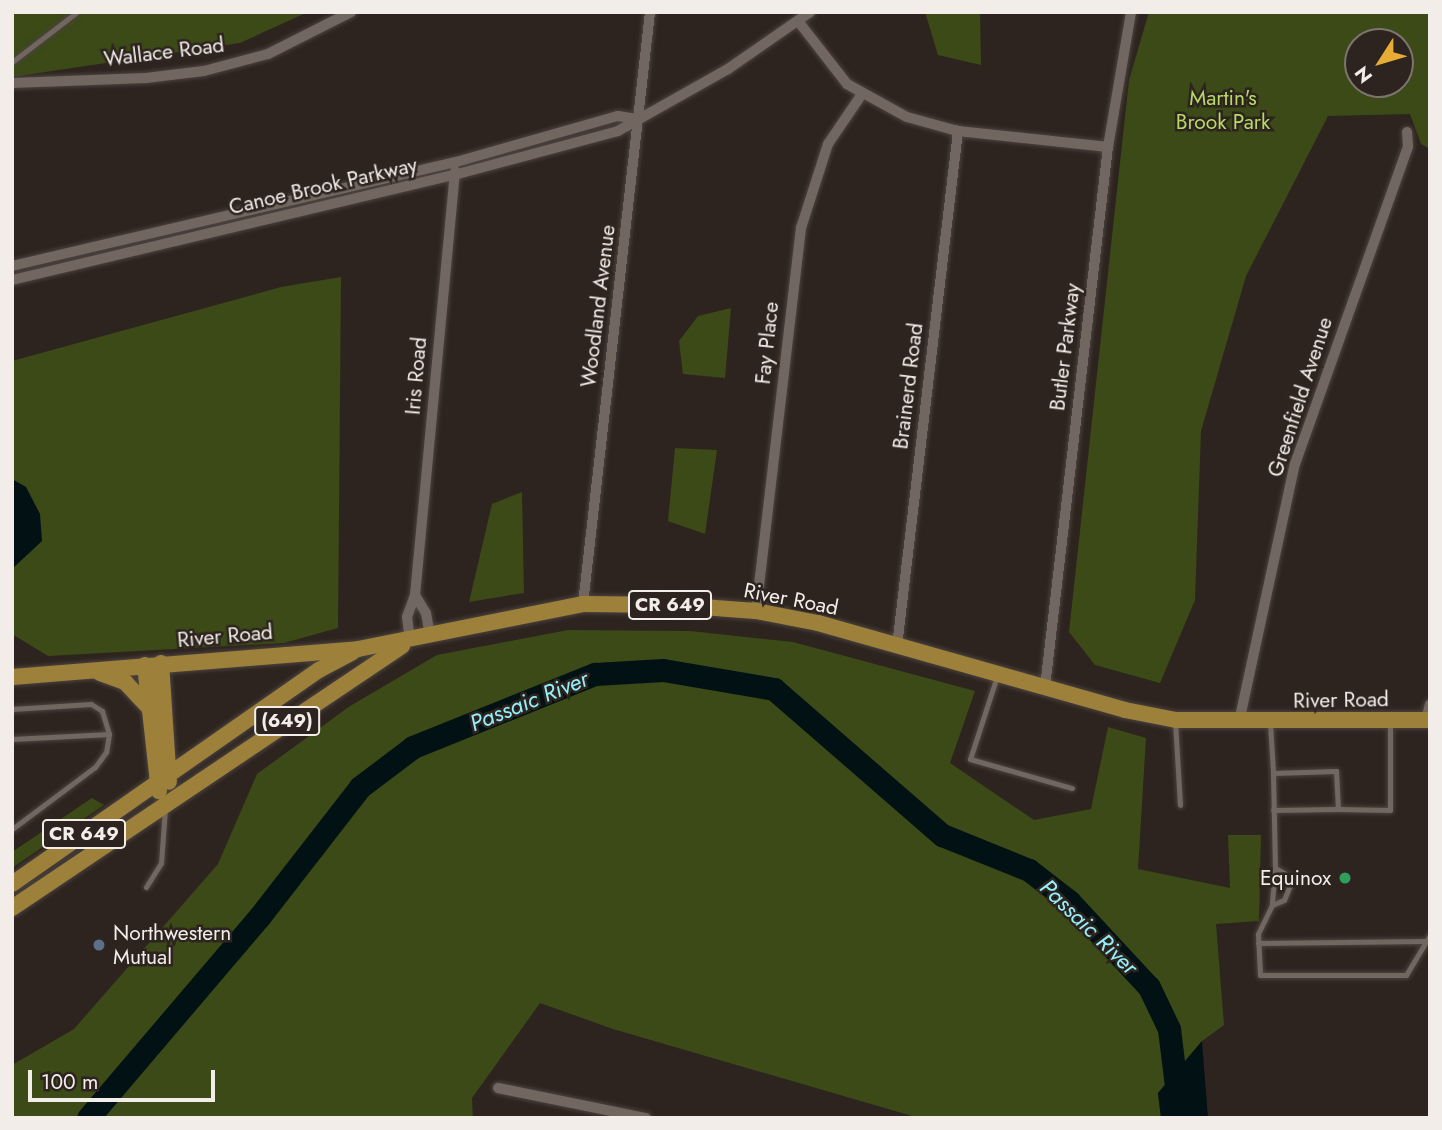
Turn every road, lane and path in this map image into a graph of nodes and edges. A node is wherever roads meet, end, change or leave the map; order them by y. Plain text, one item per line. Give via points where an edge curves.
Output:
1 (77, 12) edge
2 (351, 12) edge
3 (650, 12) edge
4 (810, 12) edge
5 (1131, 12) edge
6 (798, 21) junction
7 (12, 62) edge
8 (12, 83) edge
9 (862, 94) junction
10 (638, 119) junction
11 (958, 131) junction
12 (1407, 132) dead end
13 (1108, 147) junction
14 (456, 162) junction
15 (454, 175) junction
16 (12, 266) edge
17 (12, 280) edge
18 (415, 595) junction
19 (583, 604) junction
20 (756, 611) junction
21 (430, 636) junction
22 (410, 641) junction
23 (897, 646) junction
24 (358, 649) junction
25 (153, 664) junction
26 (73, 671) junction
27 (998, 674) junction
28 (12, 677) edge
29 (1045, 687) junction
30 (148, 707) junction
31 (12, 709) edge
32 (1429, 715) edge
33 (1176, 720) junction
34 (1390, 721) junction
35 (1239, 722) junction
36 (1270, 722) junction
37 (109, 734) junction
38 (12, 739) edge
39 (171, 773) junction
40 (1273, 773) junction
41 (156, 783) junction
42 (1072, 788) dead end
43 (164, 802) junction
44 (1180, 805) dead end
45 (1338, 809) junction
46 (1273, 810) junction
47 (12, 829) edge
48 (1275, 868) junction
49 (12, 884) edge
50 (146, 887) dead end
51 (42, 889) junction
52 (1272, 905) junction
53 (12, 908) edge
54 (12, 923) edge
55 (1430, 935) edge
56 (1425, 941) junction
57 (1258, 943) junction
58 (498, 1088) dead end
59 (646, 1118) edge

1 - 7 lane
2 - 8 street, Wallace Road via 268,54 204,71
3 - 10 street, Woodland Avenue
4 - 6 street, Canoe Brook Parkway
5 - 13 street, Butler Parkway
6 - 9 street via 848,84
6 - 10 street, Canoe Brook Parkway via 728,69
9 - 11 street via 907,117
9 - 20 street, Fay Place via 828,144 809,193 799,238
10 - 14 street, Canoe Brook Parkway via 618,116
10 - 15 street, Canoe Brook Parkway via 618,131
10 - 19 street, Woodland Avenue
11 - 13 street
11 - 23 street, Brainerd Road
12 - 35 street, Greenfield Avenue via 1408,145 1295,464
13 - 29 street, Butler Parkway
14 - 15 street, Iris Road
14 - 16 street, Canoe Brook Parkway
15 - 17 street, Canoe Brook Parkway
15 - 18 street, Iris Road
18 - 21 street, Iris Road via 426,613
18 - 22 street, Iris Road via 407,617
19 - 20 main road, River Road / CR 649
19 - 21 main road, River Road / CR 649
20 - 23 main road, River Road / CR 649
21 - 22 main road, River Road / CR 649
22 - 24 main road, River Road / (649)
22 - 43 main road, (649)
23 - 27 main road, River Road / CR 649
24 - 25 main road, River Road / (649)
24 - 39 main road, (649) via 319,670
25 - 26 main road, River Road / (649)
25 - 30 main road
25 - 39 main road
26 - 28 main road, River Road
26 - 30 main road via 115,676 133,688
27 - 29 main road, River Road / CR 649
27 - 42 lane via 970,759
29 - 33 main road, River Road / CR 649
30 - 41 main road
31 - 37 lane via 91,704 102,711
32 - 34 main road, River Road / CR 649
33 - 35 main road, River Road / CR 649
33 - 44 lane
34 - 36 main road, River Road / CR 649
34 - 45 lane via 1390,810
35 - 36 main road, River Road / CR 649
36 - 40 lane
37 - 38 lane
37 - 47 lane via 102,758 78,782
39 - 41 main road, (649)
39 - 43 main road
40 - 45 lane via 1336,771
40 - 46 lane
41 - 43 main road
41 - 49 main road, CR 649
43 - 50 lane via 165,845 161,863
43 - 51 main road, CR 649
45 - 46 lane
46 - 48 lane
48 - 52 lane
48 - 52 lane via 1289,876 1291,883 1284,900
51 - 53 main road, CR 649
51 - 54 main road
52 - 57 lane via 1260,924
55 - 56 lane
56 - 57 lane
56 - 57 lane via 1406,975 1260,975
58 - 59 street

